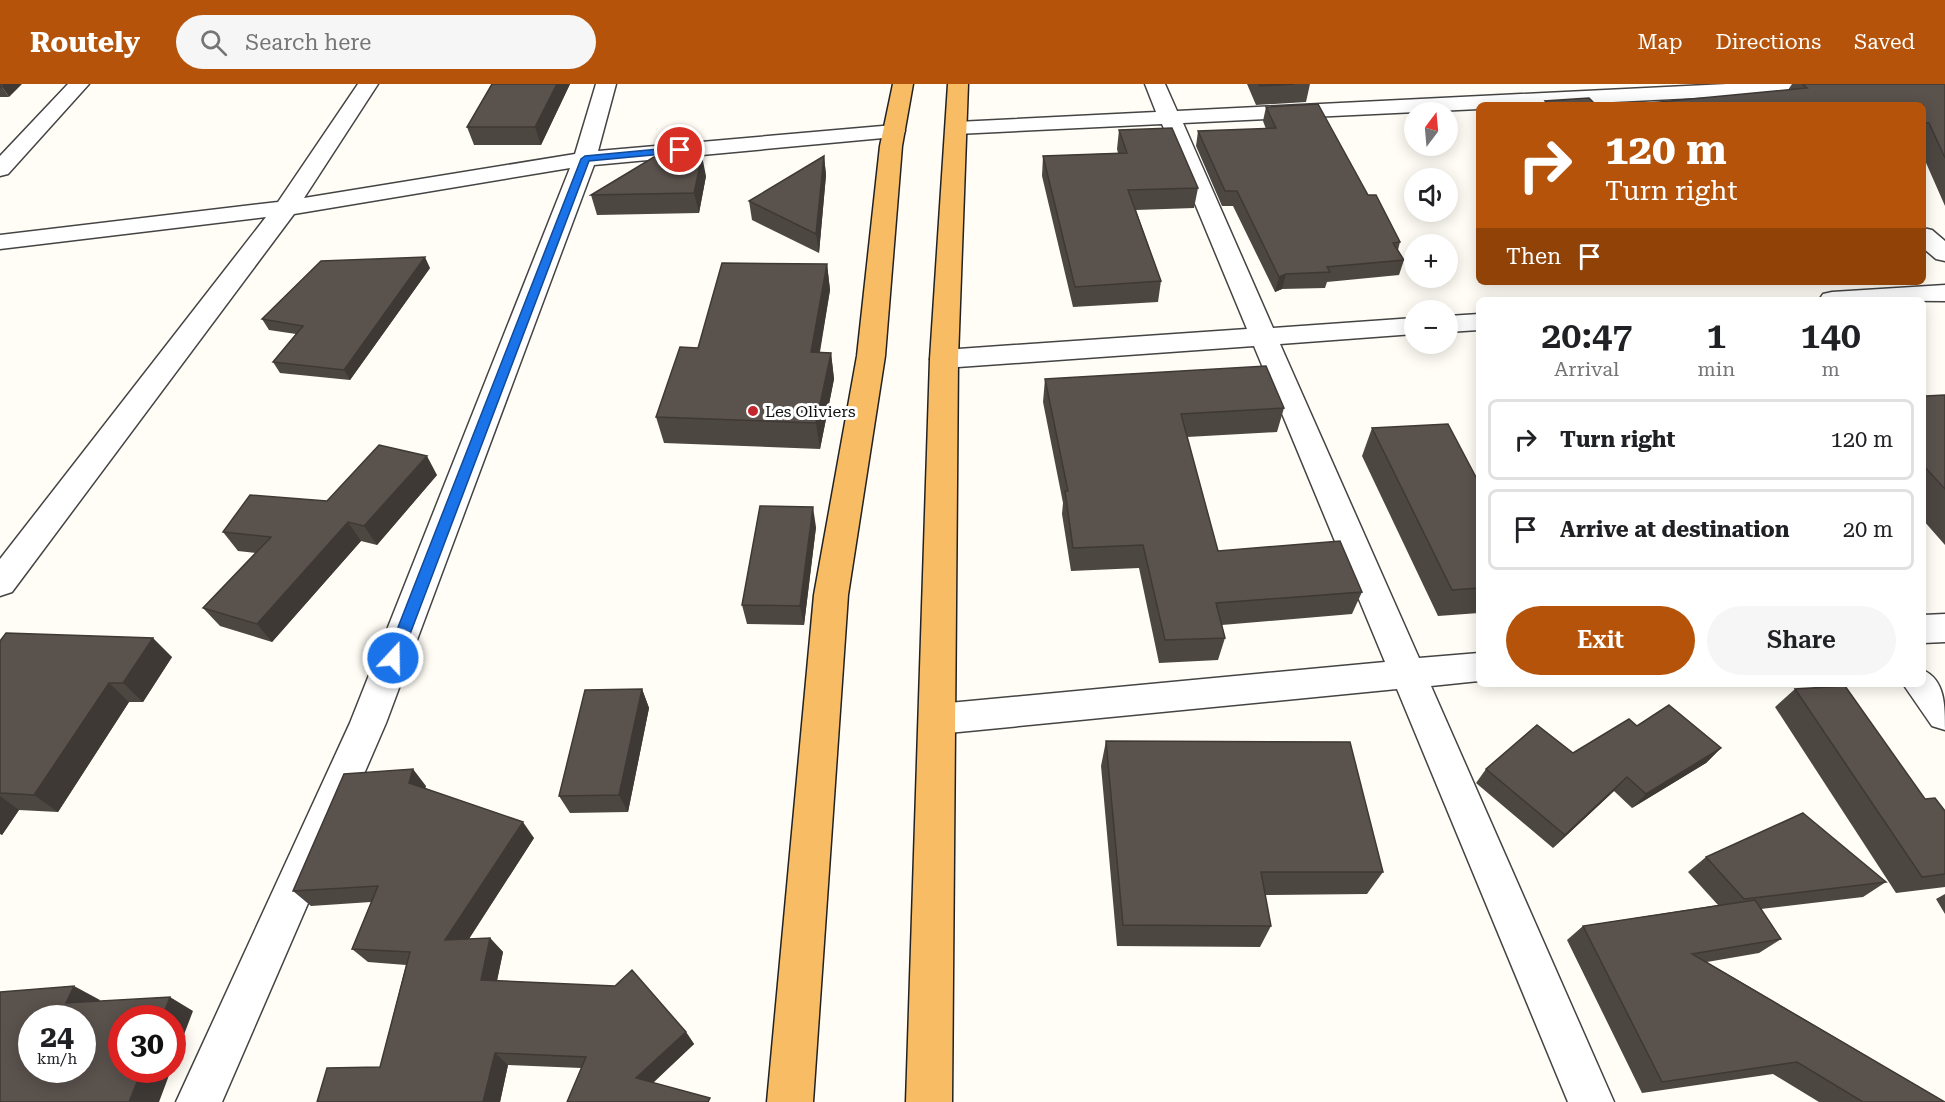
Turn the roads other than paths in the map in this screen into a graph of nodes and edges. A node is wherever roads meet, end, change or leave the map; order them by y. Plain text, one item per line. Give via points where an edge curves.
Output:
1 (79, 84) edge
2 (368, 84) edge
3 (606, 84) edge
4 (903, 84) edge
5 (958, 84) edge
6 (1155, 84) edge
7 (1439, 84) edge
8 (1853, 84) edge
9 (1752, 86) edge
10 (1452, 102) edge
11 (1487, 102) edge
12 (1770, 102) edge
13 (1476, 103) edge
14 (1458, 104) edge
15 (1404, 106) edge
16 (1170, 118) junction
17 (957, 128) junction
18 (894, 130) junction
19 (585, 159) junction
20 (0, 169) edge
21 (286, 208) junction
22 (1926, 237) edge
23 (0, 242) edge
24 (1945, 254) edge
25 (1945, 293) edge
26 (1880, 297) edge
27 (1476, 322) edge
28 (1458, 323) edge
29 (1404, 327) edge
30 (1263, 336) junction
31 (944, 359) junction
32 (0, 583) edge
33 (1945, 627) edge
34 (1926, 629) edge
35 (1476, 667) edge
36 (1407, 673) junction
37 (1923, 687) edge
38 (1945, 715) edge
39 (938, 719) junction
40 (199, 1102) edge
41 (790, 1102) edge
42 (929, 1102) edge
43 (1591, 1102) edge

1 - 20 street
2 - 21 street
3 - 19 street
4 - 18 highway
5 - 17 highway
6 - 16 street
7 - 10 street
8 - 9 street
9 - 11 street
9 - 12 street
13 - 14 street
15 - 16 street
16 - 17 street
16 - 30 street
17 - 31 highway
18 - 19 street
18 - 41 highway via 871,356 831,595
19 - 21 street
19 - 40 street via 368,723
21 - 23 street
21 - 32 street
22 - 24 street
25 - 26 street
27 - 28 street
29 - 30 street
30 - 31 street
30 - 36 street
31 - 39 highway
33 - 34 street
35 - 36 street
36 - 39 street
36 - 43 street
37 - 38 street
39 - 42 highway

